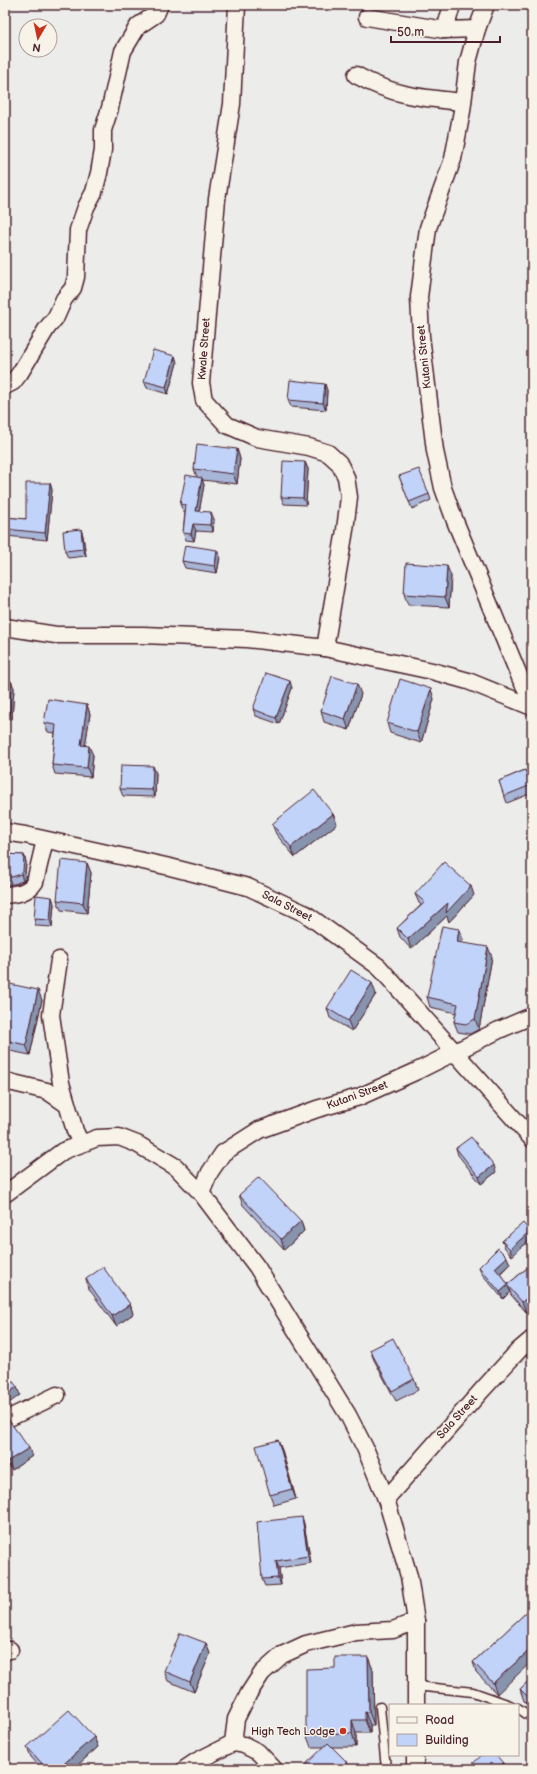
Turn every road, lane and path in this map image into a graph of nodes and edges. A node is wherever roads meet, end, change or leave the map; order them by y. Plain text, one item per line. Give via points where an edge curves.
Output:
1 (160, 5) edge
2 (238, 5) edge
3 (452, 5) edge
4 (486, 5) edge
5 (367, 17) dead end
6 (477, 29) junction
7 (445, 30) junction
8 (356, 75) dead end
9 (463, 102) junction
10 (5, 386) edge
11 (5, 627) edge
12 (325, 648) junction
13 (532, 700) edge
14 (532, 707) edge
15 (5, 832) edge
16 (45, 840) junction
17 (5, 895) edge
18 (59, 960) dead end
19 (532, 1016) edge
20 (455, 1052) junction
21 (5, 1081) edge
22 (66, 1104) junction
23 (532, 1139) edge
24 (81, 1143) junction
25 (201, 1193) junction
26 (5, 1194) edge
27 (532, 1339) edge
28 (57, 1396) dead end
29 (5, 1420) edge
30 (386, 1499) junction
31 (416, 1621) junction
32 (416, 1686) junction
33 (416, 1704) edge
34 (507, 1704) edge
35 (380, 1707) dead end
36 (519, 1709) edge
37 (532, 1718) edge
38 (233, 1743) junction
39 (416, 1756) edge
40 (185, 1769) edge
41 (274, 1769) edge
42 (386, 1769) edge
43 (415, 1769) edge

1 - 10 street via 156,14 135,30 123,51 104,124 99,173 78,230 77,272 73,288 20,373 13,382
2 - 12 street, Kwale Street via 232,104 217,198 201,383 204,400 227,425 257,438 328,453 339,463 346,477 348,504
3 - 7 street
4 - 6 street, Kutani Street
5 - 7 street
6 - 7 street
6 - 9 street, Kutani Street via 468,62
8 - 9 street via 394,93
9 - 13 street, Kutani Street via 453,159 428,228 422,268 419,297 426,382 435,451 443,488 521,680
11 - 12 street via 56,635 248,639
12 - 14 street via 468,681
15 - 16 street, Sala Street
16 - 17 street via 35,882 31,888
16 - 20 street, Sala Street via 170,866 248,887 306,914 379,967
18 - 22 street via 51,1016 60,1082
19 - 20 street, Kutani Street
20 - 23 street, Sala Street
20 - 25 street, Kutani Street via 360,1097 259,1130 223,1153 210,1172
21 - 22 street via 47,1091
22 - 24 street
24 - 25 street via 97,1138 119,1137 137,1144 176,1167
24 - 26 street via 63,1151
25 - 30 street via 257,1267 311,1353 355,1428
27 - 30 street, Sala Street via 483,1389
28 - 29 street
30 - 31 street via 409,1576
31 - 32 street
31 - 38 street via 393,1630 356,1632 306,1644 282,1655 262,1673 249,1693 236,1719
32 - 33 street
32 - 34 lane via 474,1692
35 - 42 lane
36 - 37 lane
38 - 40 street
38 - 41 street via 258,1752
39 - 43 street

